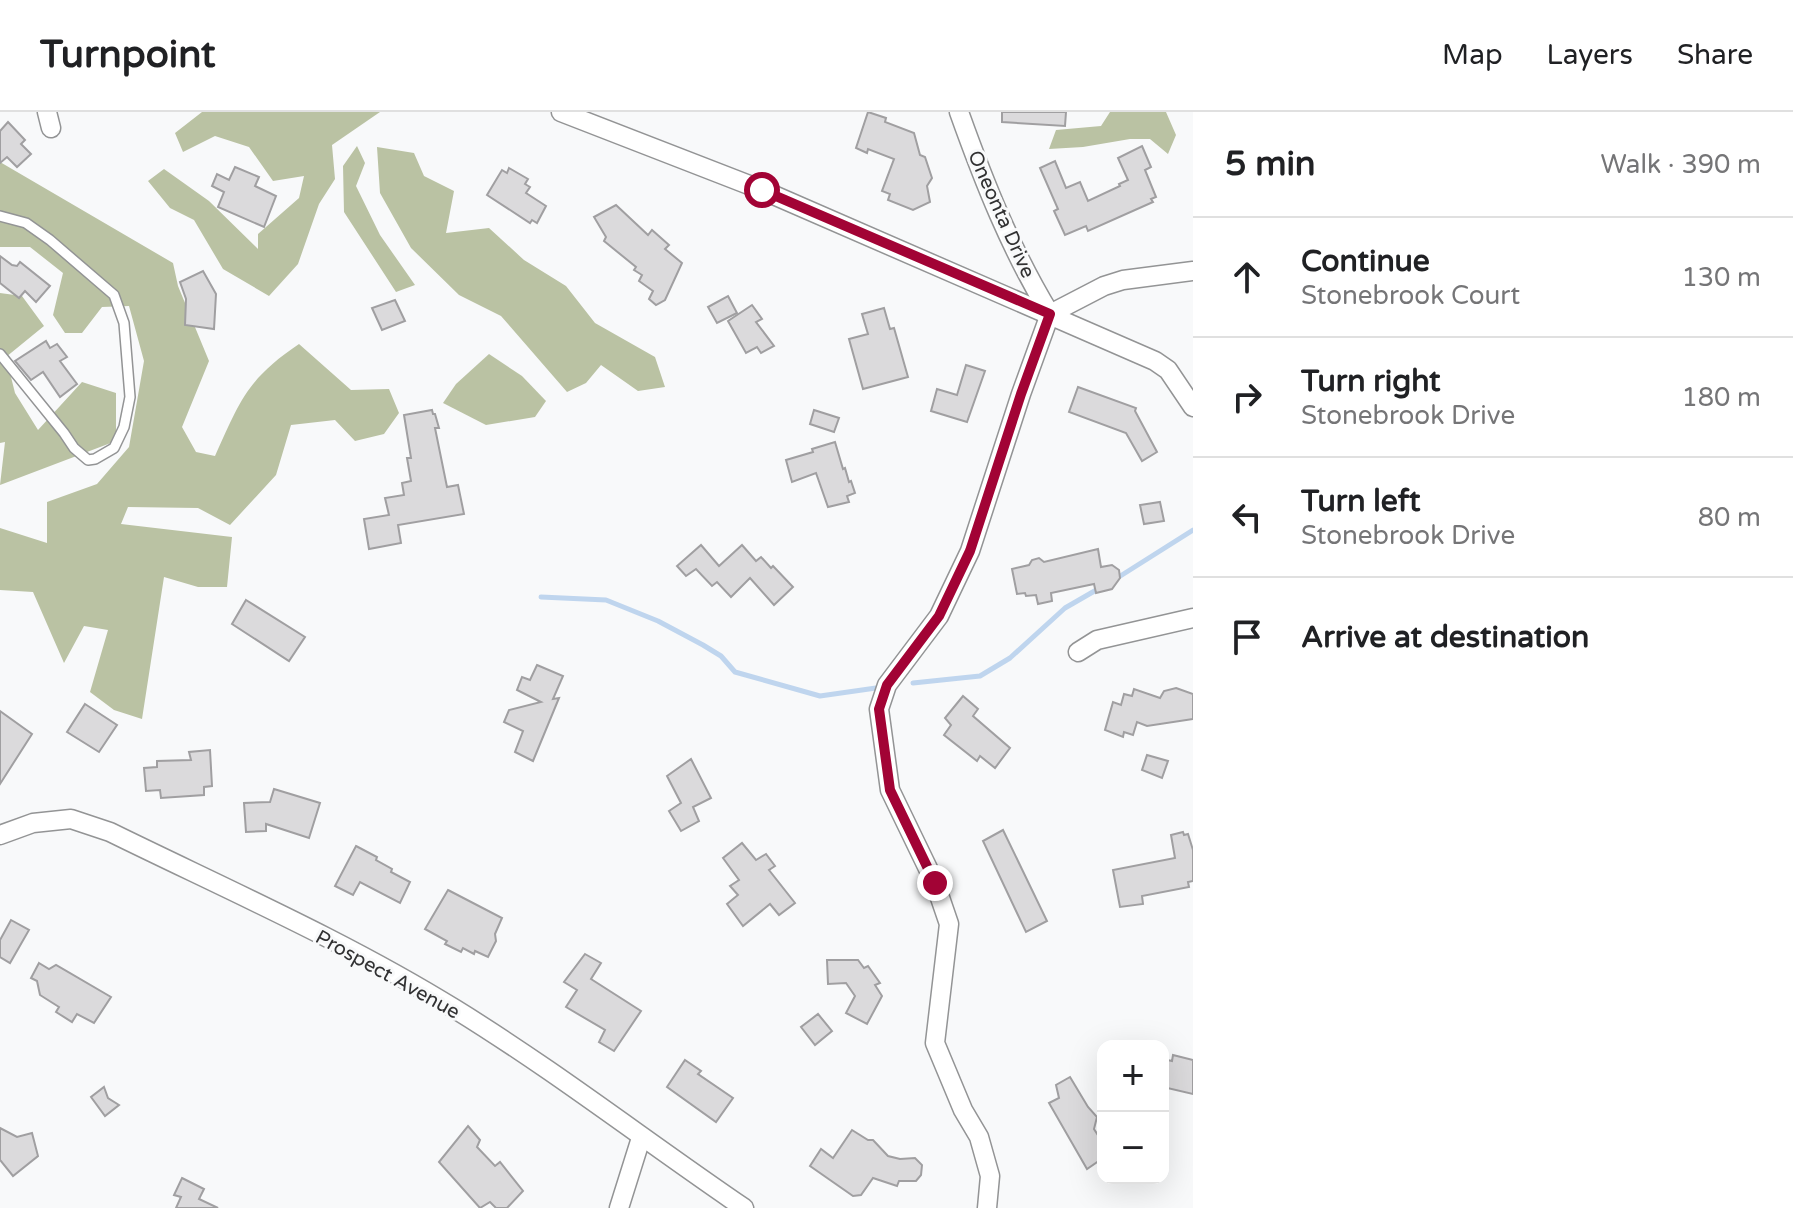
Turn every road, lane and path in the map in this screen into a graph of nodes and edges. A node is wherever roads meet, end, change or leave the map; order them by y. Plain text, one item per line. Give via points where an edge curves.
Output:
1 (561, 112) edge
2 (959, 112) edge
3 (0, 216) edge
4 (1193, 271) edge
5 (1050, 314) junction
6 (0, 354) edge
7 (1193, 407) edge
8 (1193, 618) edge
9 (1078, 652) dead end
10 (0, 835) edge
11 (641, 1138) junction
12 (619, 1208) edge
13 (744, 1208) edge
14 (987, 1208) edge

1 - 5 street via 762,190
2 - 5 street, Oneonta Drive via 988,193
3 - 6 lane via 26,223 114,295 124,323 130,397 114,448 88,460
4 - 5 street via 1123,280
5 - 7 street via 1155,361 1168,370
5 - 14 street via 970,551 939,616 887,685 879,709 890,790 949,924 935,1043 979,1137 990,1176
8 - 9 street via 1097,640
10 - 11 street, Prospect Avenue via 33,823 71,819 110,832 453,1007
11 - 12 street
11 - 13 street, Prospect Avenue

